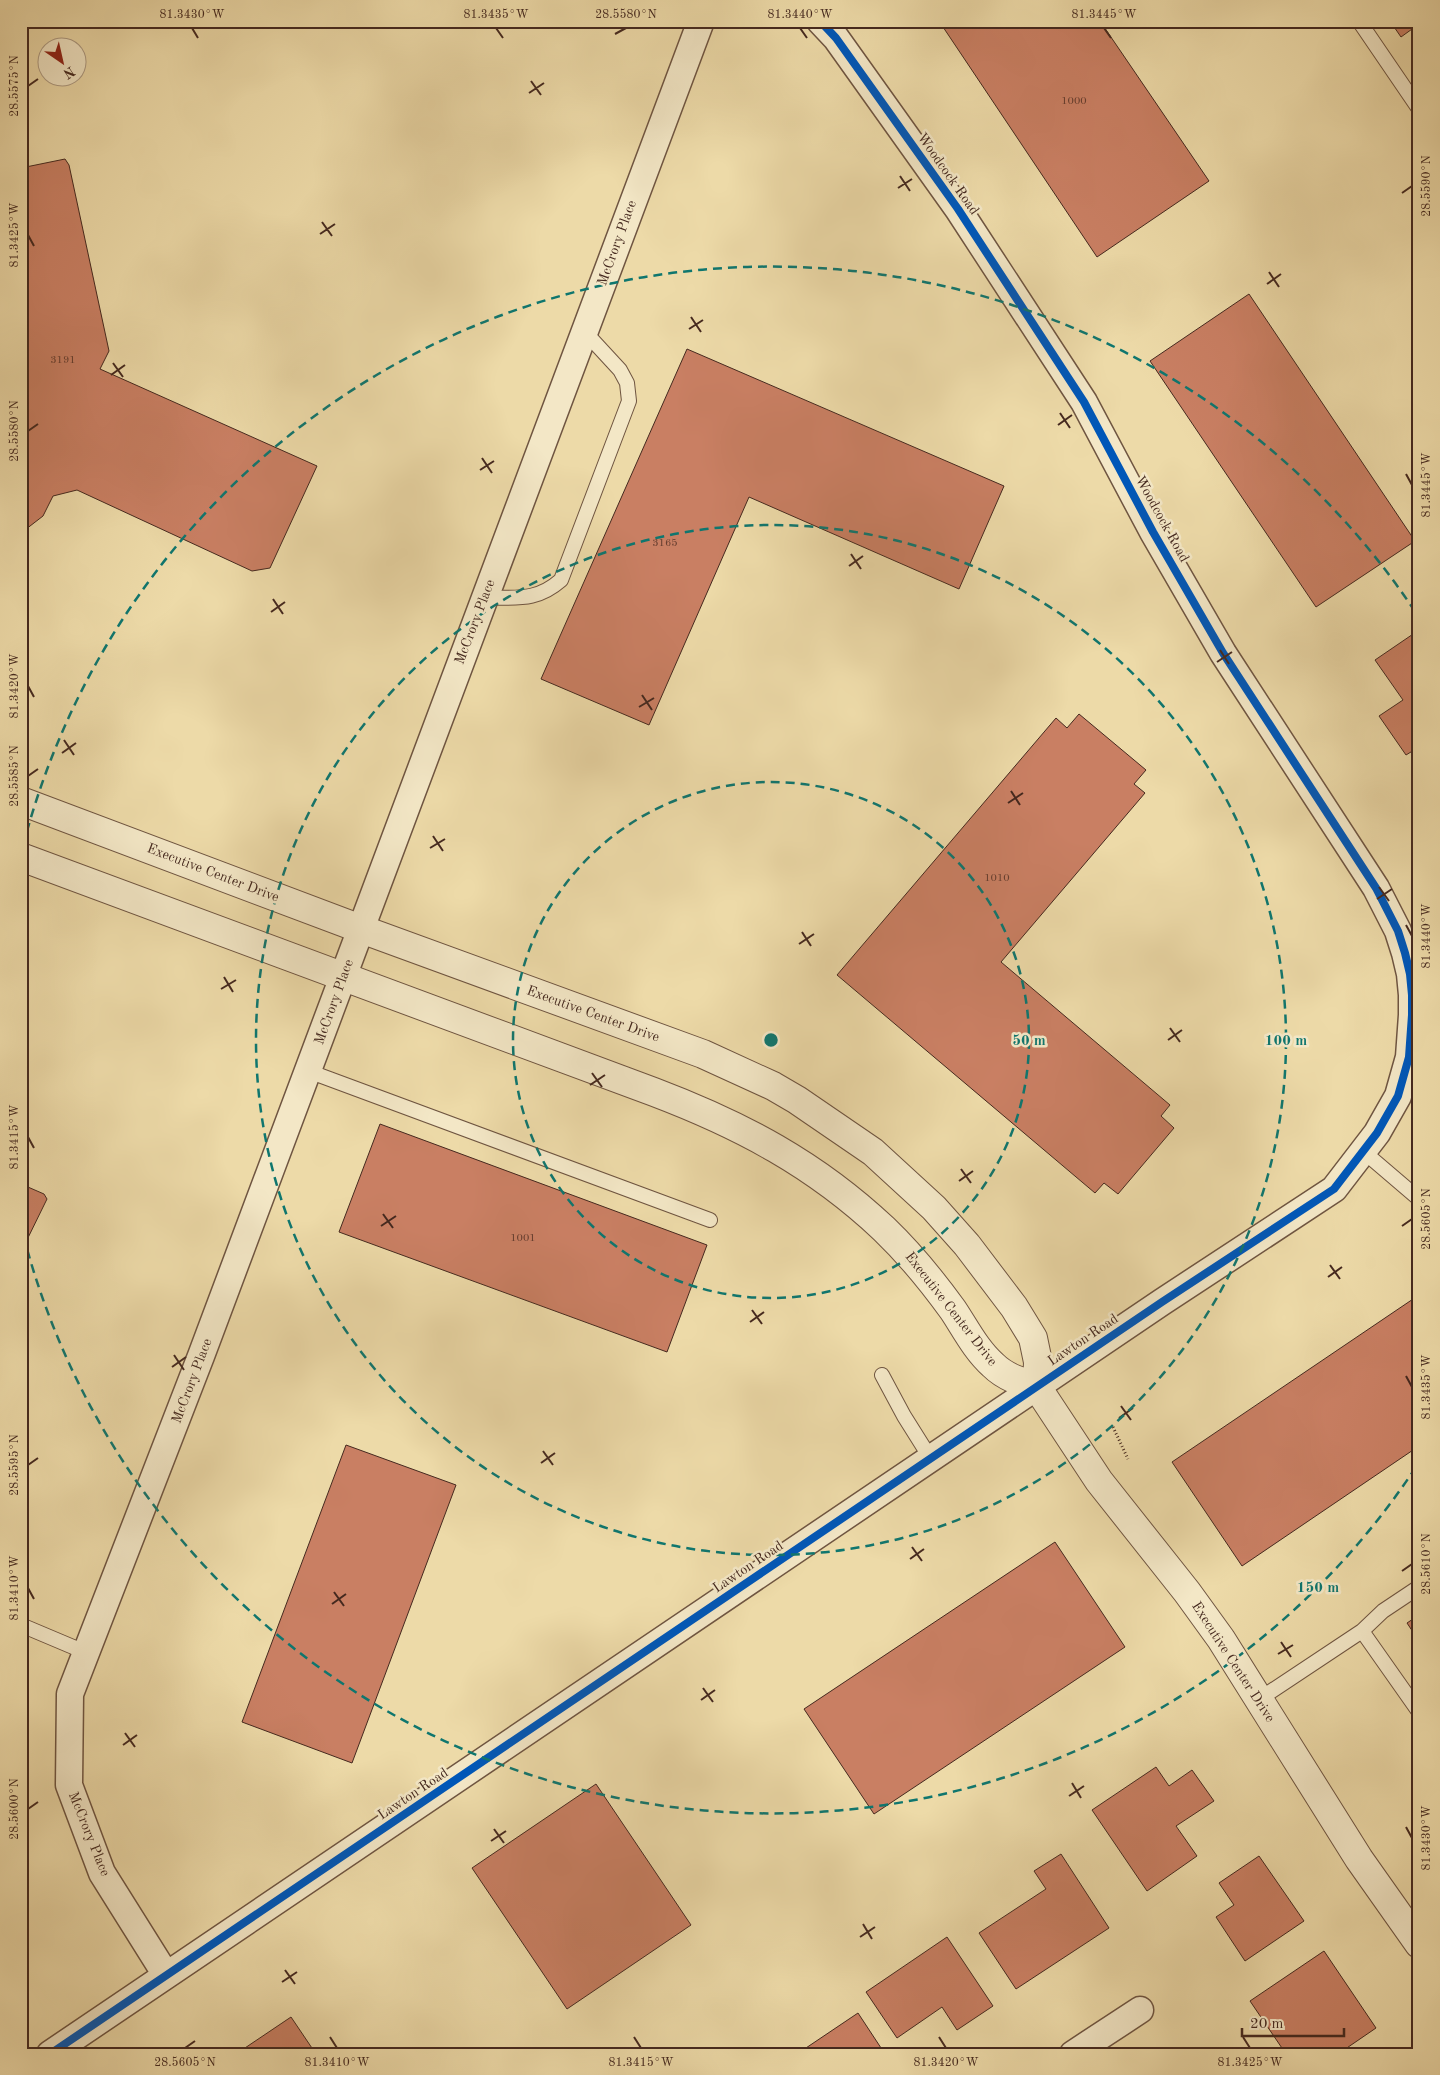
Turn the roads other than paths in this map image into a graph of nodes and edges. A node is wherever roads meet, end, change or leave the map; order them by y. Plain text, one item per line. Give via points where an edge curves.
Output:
1 (701, 21) edge
2 (820, 21) edge
3 (1359, 21) edge
4 (1419, 109) edge
5 (584, 331) junction
6 (484, 598) junction
7 (21, 801) edge
8 (21, 856) edge
9 (361, 929) junction
10 (1414, 974) edge
11 (343, 976) junction
12 (1414, 1059) edge
13 (308, 1072) junction
14 (1364, 1152) junction
15 (1419, 1199) edge
16 (710, 1220) dead end
17 (882, 1374) dead end
18 (1037, 1387) junction
19 (931, 1459) junction
20 (1419, 1587) edge
21 (21, 1625) edge
22 (1362, 1631) junction
23 (85, 1652) junction
24 (1258, 1700) junction
25 (1419, 1712) edge
26 (1419, 1944) edge
27 (166, 1975) junction
28 (1140, 2010) dead end
29 (50, 2054) edge
30 (1073, 2054) edge

1 - 5 street, McCrory Place
2 - 10 street, Woodcock Road via 836,38 958,209 1084,402 1153,532 1244,688 1376,888 1398,931
3 - 4 lane
5 - 6 street, McCrory Place
5 - 6 lane via 620,370 627,383 629,401 561,580 535,596
6 - 9 street, McCrory Place
7 - 9 street, Executive Center Drive
8 - 11 street, Executive Center Drive
9 - 11 street, McCrory Place
9 - 18 street, Executive Center Drive via 703,1054 773,1086 822,1115 873,1152 916,1190 978,1259 1033,1338 1038,1362
10 - 12 street, Woodcock Road
11 - 13 street, McCrory Place
11 - 18 street, Executive Center Drive via 698,1109 763,1140 827,1182 884,1230 933,1284 989,1362 1009,1376
12 - 14 street, Lawton Road via 1385,1121
13 - 16 lane
13 - 23 street, McCrory Place
14 - 15 lane
14 - 18 street, Lawton Road via 1334,1189
17 - 19 lane
18 - 19 street, Lawton Road
18 - 24 street, Executive Center Drive via 1099,1481 1204,1615
19 - 27 street, Lawton Road
20 - 22 lane via 1383,1610
21 - 23 lane
22 - 24 lane
22 - 25 lane
23 - 27 street, McCrory Place via 70,1694 69,1785 102,1873
24 - 26 street, Executive Center Drive via 1359,1859
27 - 29 street, Lawton Road
28 - 30 street

